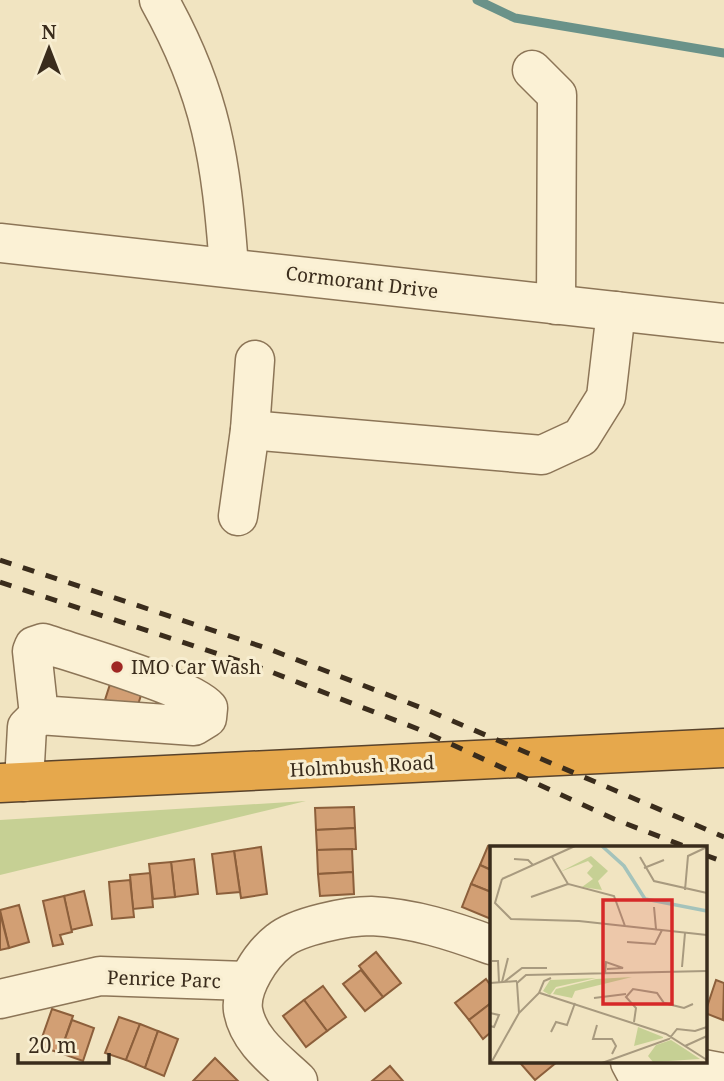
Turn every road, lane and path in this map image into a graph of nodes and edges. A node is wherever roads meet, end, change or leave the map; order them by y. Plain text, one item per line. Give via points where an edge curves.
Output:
1 (159, 0) edge
2 (557, 84) dead end
3 (0, 243) edge
4 (229, 267) junction
5 (556, 305) junction
6 (616, 311) junction
7 (724, 323) edge
8 (255, 359) dead end
9 (250, 430) junction
10 (238, 516) dead end
11 (39, 715) dead end
12 (724, 748) edge
13 (12, 782) edge
14 (490, 945) edge
15 (246, 981) junction
16 (0, 999) edge
17 (634, 1072) edge
18 (724, 1073) edge
19 (298, 1081) edge

1 - 4 street via 185,46 208,106 223,179
2 - 5 street
3 - 4 street, Cormorant Drive
4 - 5 street, Cormorant Drive
5 - 6 street, Cormorant Drive
6 - 7 street, Cormorant Drive
6 - 9 street via 606,397 581,438 542,454
8 - 9 street
9 - 10 street
11 - 13 street via 27,727
12 - 13 highway, Holmbush Road
14 - 15 street, Penrice Parc via 440,927 370,916 320,923 279,940
15 - 16 street, Penrice Parc via 100,976
15 - 19 street, Penrice Parc via 243,1009 254,1038
17 - 18 street via 664,1065

